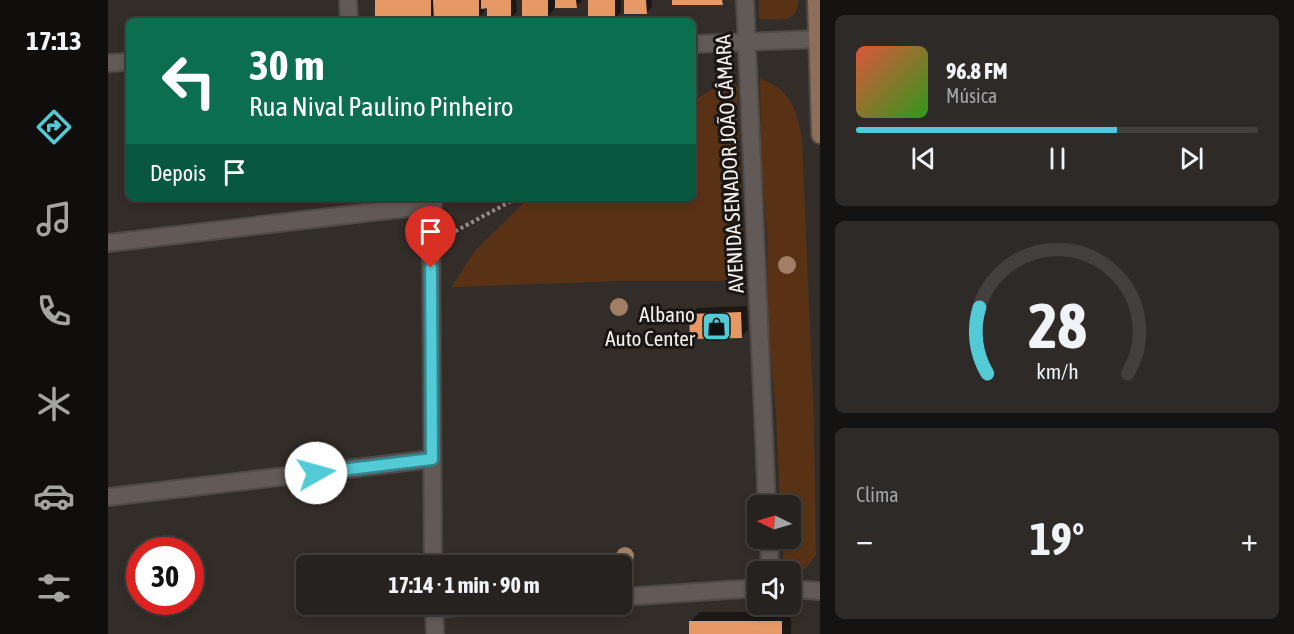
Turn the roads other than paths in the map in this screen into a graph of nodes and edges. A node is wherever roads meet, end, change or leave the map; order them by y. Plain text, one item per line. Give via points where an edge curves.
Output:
1 (348, 0) edge
2 (745, 0) edge
3 (816, 0) edge
4 (350, 18) edge
5 (818, 39) edge
6 (745, 42) junction
7 (696, 44) edge
8 (126, 62) edge
9 (108, 63) edge
10 (820, 135) edge
11 (433, 201) edge
12 (108, 243) edge
13 (432, 459) junction
14 (766, 495) edge
15 (108, 497) edge
16 (433, 555) edge
17 (747, 589) edge
18 (801, 590) edge
19 (820, 591) edge
20 (632, 596) edge
21 (434, 615) edge
22 (435, 634) edge

1 - 4 street
2 - 6 street, AVENIDA SENADOR JOÃO CÂMARA
3 - 5 main road
5 - 6 street
5 - 10 main road
6 - 7 street
6 - 14 street, AVENIDA SENADOR JOÃO CÂMARA
8 - 9 street
11 - 12 street
11 - 13 street
13 - 15 street
13 - 16 street
17 - 20 street
18 - 19 street
21 - 22 street

